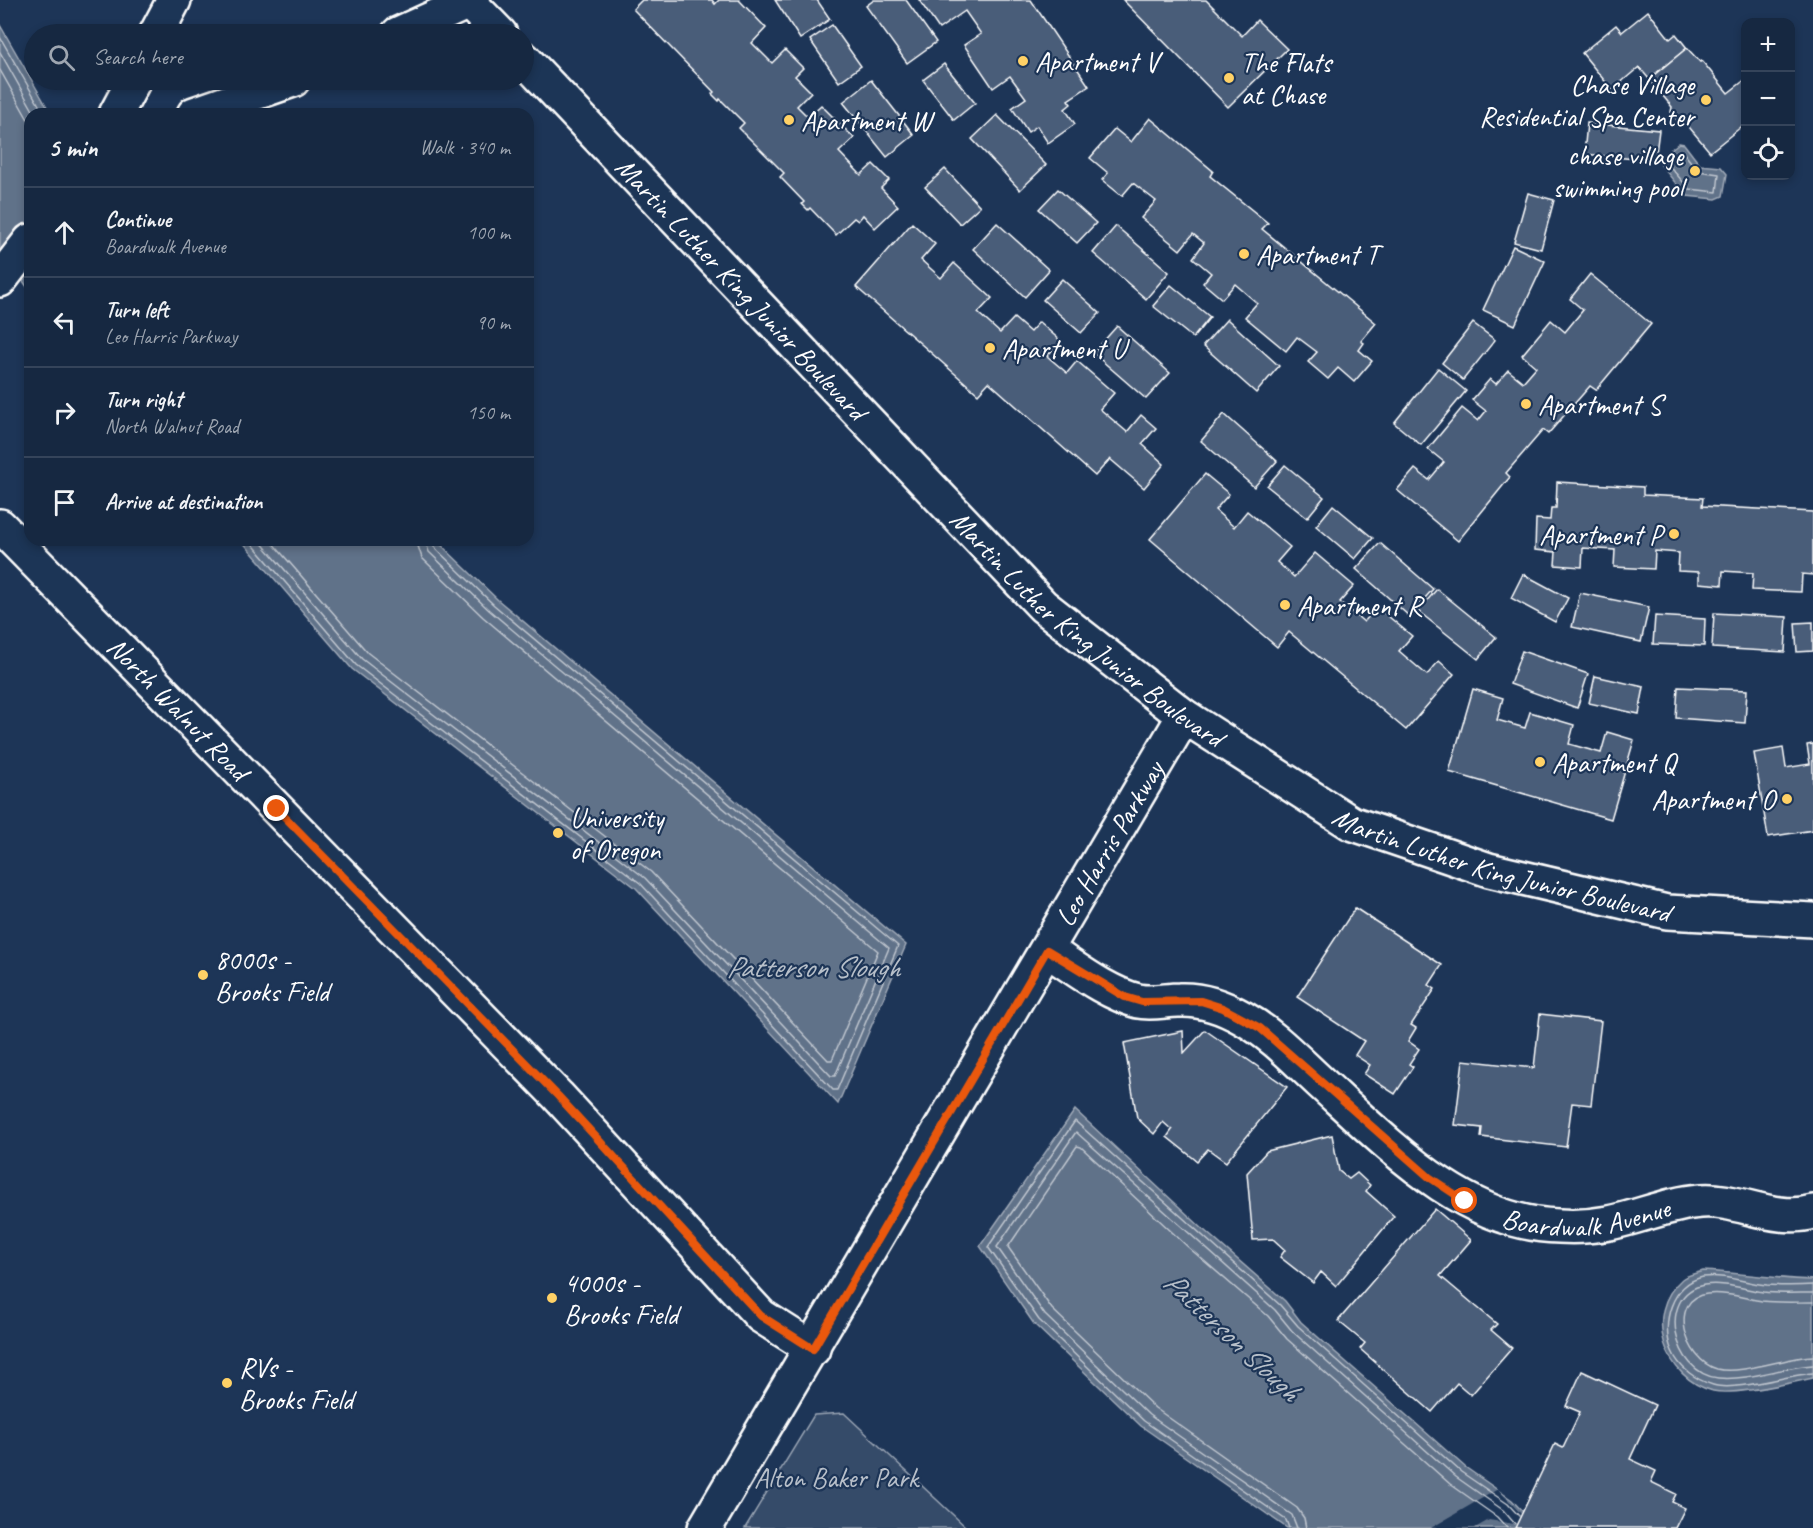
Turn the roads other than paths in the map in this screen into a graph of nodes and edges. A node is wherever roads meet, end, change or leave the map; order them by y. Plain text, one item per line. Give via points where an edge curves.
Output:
1 (174, 0) edge
2 (470, 1) edge
3 (161, 24) edge
4 (420, 24) edge
5 (491, 24) edge
6 (534, 70) edge
7 (129, 90) edge
8 (264, 90) edge
9 (119, 108) edge
10 (211, 108) edge
11 (24, 249) edge
12 (0, 280) edge
13 (0, 526) edge
14 (1184, 716) junction
15 (1813, 920) edge
16 (1047, 950) junction
17 (1813, 1212) edge
18 (813, 1349) junction
19 (705, 1528) edge

1 - 3 street
2 - 4 street
2 - 5 street
6 - 14 street, Martin Luther King Junior Boulevard via 1043,606
7 - 9 street
8 - 10 street
11 - 12 street
13 - 18 street, North Walnut Road via 558,1096 761,1316
14 - 15 street, Martin Luther King Junior Boulevard via 1351,823 1490,870 1667,912
14 - 16 street, Leo Harris Parkway
16 - 17 street, Boardwalk Avenue via 1125,997 1142,1002 1201,1001 1250,1022 1276,1040 1429,1177 1465,1201 1491,1212 1559,1226 1607,1224 1703,1201 1782,1215
16 - 18 street, Leo Harris Parkway
18 - 19 street, Leo Harris Parkway

